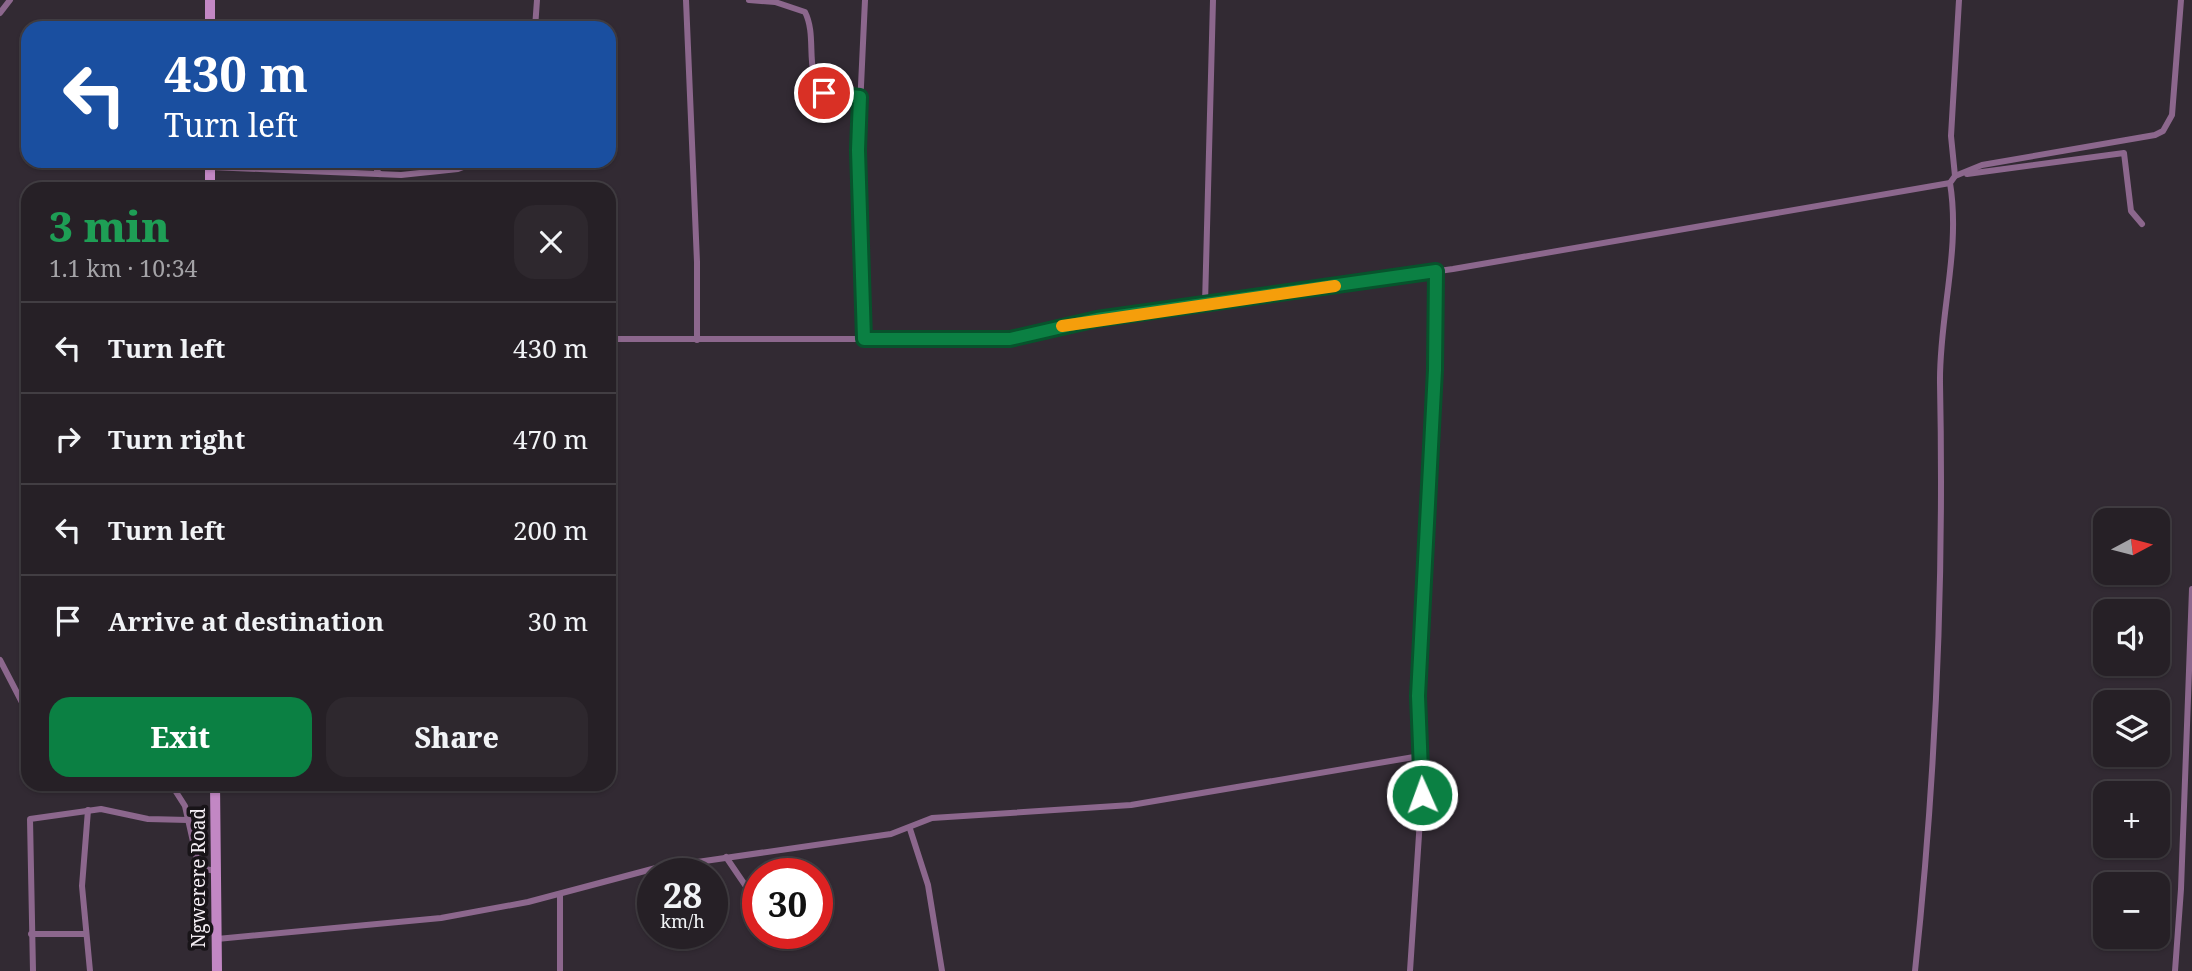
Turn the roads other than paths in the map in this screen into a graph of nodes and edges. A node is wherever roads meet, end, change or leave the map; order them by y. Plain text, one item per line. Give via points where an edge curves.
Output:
1 (10, 0) edge
2 (210, 0) edge
3 (537, 0) edge
4 (686, 0) edge
5 (749, 0) edge
6 (865, 0) edge
7 (1213, 0) edge
8 (1959, 0) edge
9 (2181, 0) edge
10 (0, 13) edge
11 (210, 21) edge
12 (536, 21) edge
13 (860, 97) junction
14 (278, 168) edge
15 (377, 168) edge
16 (454, 168) edge
17 (380, 174) junction
18 (1955, 176) junction
19 (1950, 183) junction
20 (2142, 224) dead end
21 (1436, 271) junction
22 (1205, 304) junction
23 (864, 339) junction
24 (616, 340) edge
25 (697, 340) junction
26 (2192, 589) edge
27 (0, 660) edge
28 (21, 700) edge
29 (1420, 756) junction
30 (177, 791) edge
31 (215, 791) edge
32 (88, 810) junction
33 (188, 820) junction
34 (910, 829) junction
35 (726, 857) junction
36 (216, 871) junction
37 (742, 880) edge
38 (560, 894) junction
39 (31, 934) junction
40 (86, 934) junction
41 (217, 939) junction
42 (33, 971) edge
43 (90, 971) edge
44 (217, 971) edge
45 (560, 971) edge
46 (942, 971) edge
47 (1410, 971) edge
48 (1915, 971) edge
49 (2175, 971) edge

1 - 10 street
2 - 11 main road
3 - 12 street
4 - 25 street
5 - 13 street via 805,12 816,84 824,93
6 - 13 street
7 - 22 street
8 - 18 street via 1951,136
9 - 18 street via 2172,115 2163,131 1982,165
13 - 23 street
14 - 17 street
15 - 17 street
16 - 17 street via 436,173
18 - 19 street
18 - 20 street via 2124,153 2131,211
19 - 21 street
19 - 48 street via 1955,217 1941,371 1935,741
21 - 22 street
21 - 29 street via 1418,696
22 - 23 street via 1097,319 1010,339
23 - 25 street
24 - 25 street
26 - 49 street
27 - 28 street
29 - 34 street via 1131,805 933,818
29 - 47 street via 1423,774
30 - 33 street
31 - 36 main road, Ngwerere Road
32 - 33 street
32 - 39 street via 30,819
32 - 40 street via 82,886
33 - 36 street via 199,868
34 - 35 street
34 - 46 street via 928,885
35 - 37 street
35 - 38 street via 628,874
36 - 41 main road, Ngwerere Road
38 - 41 street via 441,918
38 - 45 street
39 - 40 street
39 - 42 street
40 - 43 street
41 - 44 main road, Ngwerere Road

